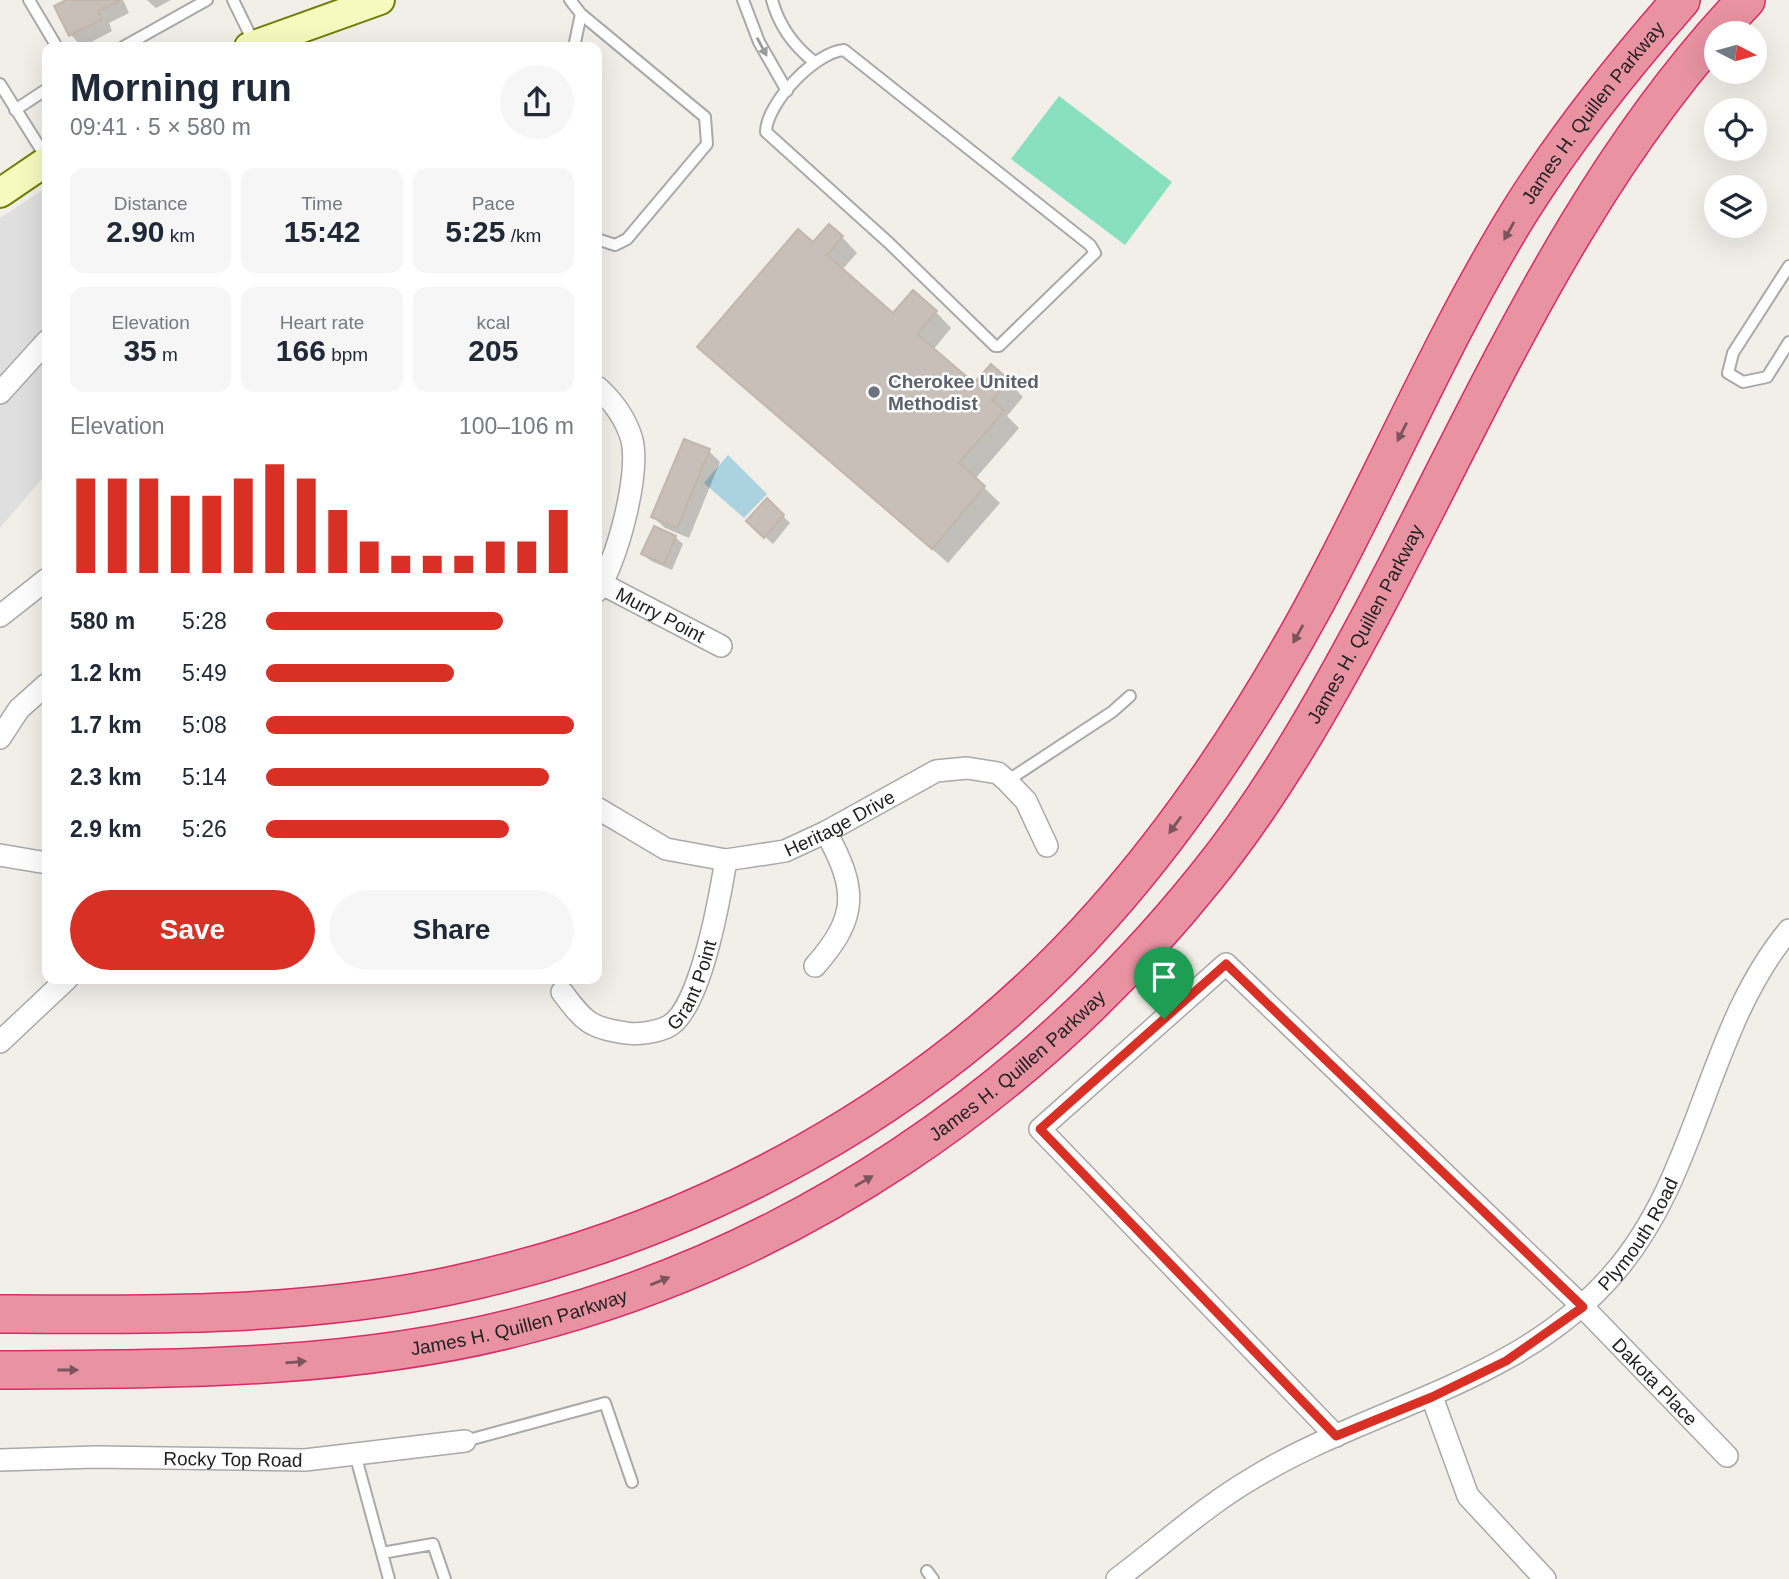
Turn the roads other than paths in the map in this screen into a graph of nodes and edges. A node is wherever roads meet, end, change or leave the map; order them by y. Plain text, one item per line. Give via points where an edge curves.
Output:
1 (29, 0) edge
2 (207, 0) edge
3 (233, 0) edge
4 (380, 0) edge
5 (570, 0) edge
6 (743, 0) edge
7 (772, 0) edge
8 (1681, 0) edge
9 (1746, 0) edge
10 (581, 14) junction
11 (54, 42) edge
12 (132, 42) edge
13 (251, 42) edge
14 (261, 42) edge
15 (575, 42) edge
16 (813, 61) junction
17 (0, 85) edge
18 (787, 91) junction
19 (42, 92) edge
20 (15, 110) junction
21 (42, 152) edge
22 (42, 164) edge
23 (0, 194) edge
24 (602, 241) edge
25 (1789, 265) edge
26 (1789, 342) edge
27 (42, 347) edge
28 (602, 391) edge
29 (0, 393) edge
30 (602, 580) edge
31 (42, 583) edge
32 (602, 589) edge
33 (0, 616) edge
34 (721, 646) dead end
35 (42, 688) edge
36 (1130, 696) dead end
37 (0, 738) edge
38 (1007, 781) junction
39 (602, 811) edge
40 (826, 832) junction
41 (1046, 846) dead end
42 (0, 855) edge
43 (726, 860) junction
44 (42, 862) edge
45 (1789, 930) edge
46 (815, 966) dead end
47 (62, 984) edge
48 (562, 992) dead end
49 (0, 1042) edge
50 (1583, 1307) junction
51 (0, 1314) edge
52 (0, 1370) edge
53 (1432, 1397) junction
54 (1336, 1436) junction
55 (466, 1441) joint
56 (355, 1454) junction
57 (1727, 1456) dead end
58 (0, 1460) edge
59 (632, 1482) dead end
60 (382, 1553) junction
61 (389, 1579) edge
62 (445, 1579) edge
63 (1116, 1579) edge
64 (1545, 1579) edge

1 - 11 lane
2 - 12 lane
3 - 13 lane
4 - 14 main road
5 - 10 lane
6 -> 18 lane via 759,42
7 - 16 lane via 777,18 797,48
8 -> 51 highway, James H. Quillen Parkway via 1574,130 1519,213 1455,327 1313,607 1214,771 1100,918 975,1037 819,1146 732,1192 614,1240 534,1266 447,1287 340,1304 137,1315
52 -> 9 highway, James H. Quillen Parkway via 260,1365 355,1356 525,1325 710,1261 809,1213 969,1110 1087,1007 1151,942 1224,852 1304,732 1371,614 1543,281 1607,175 1676,82
10 - 15 lane
10 - 24 lane via 705,117 708,130 707,144 627,239 615,245
16 - 18 lane
16 - 18 lane via 844,50 1095,253 995,346 766,132 766,124
17 - 20 lane
19 - 20 lane
20 - 21 lane
22 - 23 main road
25 - 26 lane via 1733,353 1728,373 1743,382 1767,377
27 - 29 street
28 - 30 street via 614,401 632,441 623,528
31 - 33 street
32 - 34 street, Murry Point
35 - 37 street via 19,709
36 - 38 lane
38 - 40 street, Heritage Drive via 998,773 967,768 936,771
38 - 41 street, Heritage Drive via 1026,800
39 - 43 street, Heritage Drive via 666,849
40 - 43 street, Heritage Drive via 785,851
40 - 46 street via 846,869 849,900 844,925
42 - 44 street
43 - 48 street, Grant Point via 706,954 682,1014 668,1027 634,1035 610,1031 583,1021
45 - 50 street, Plymouth Road via 1751,987 1660,1207 1623,1263
47 - 49 street
50 - 53 street, Plymouth Road via 1506,1361
50 - 54 street, Dakota Place via 1226,964 1040,1129
50 - 57 street, Dakota Place
53 - 54 street, Plymouth Road
53 - 64 street via 1468,1496
54 - 63 street, Plymouth Road via 1252,1478
55 - 56 street, Rocky Top Road
55 - 59 lane via 605,1403
56 - 58 street, Rocky Top Road via 305,1460
56 - 60 lane
60 - 61 lane
60 - 62 lane via 433,1544

